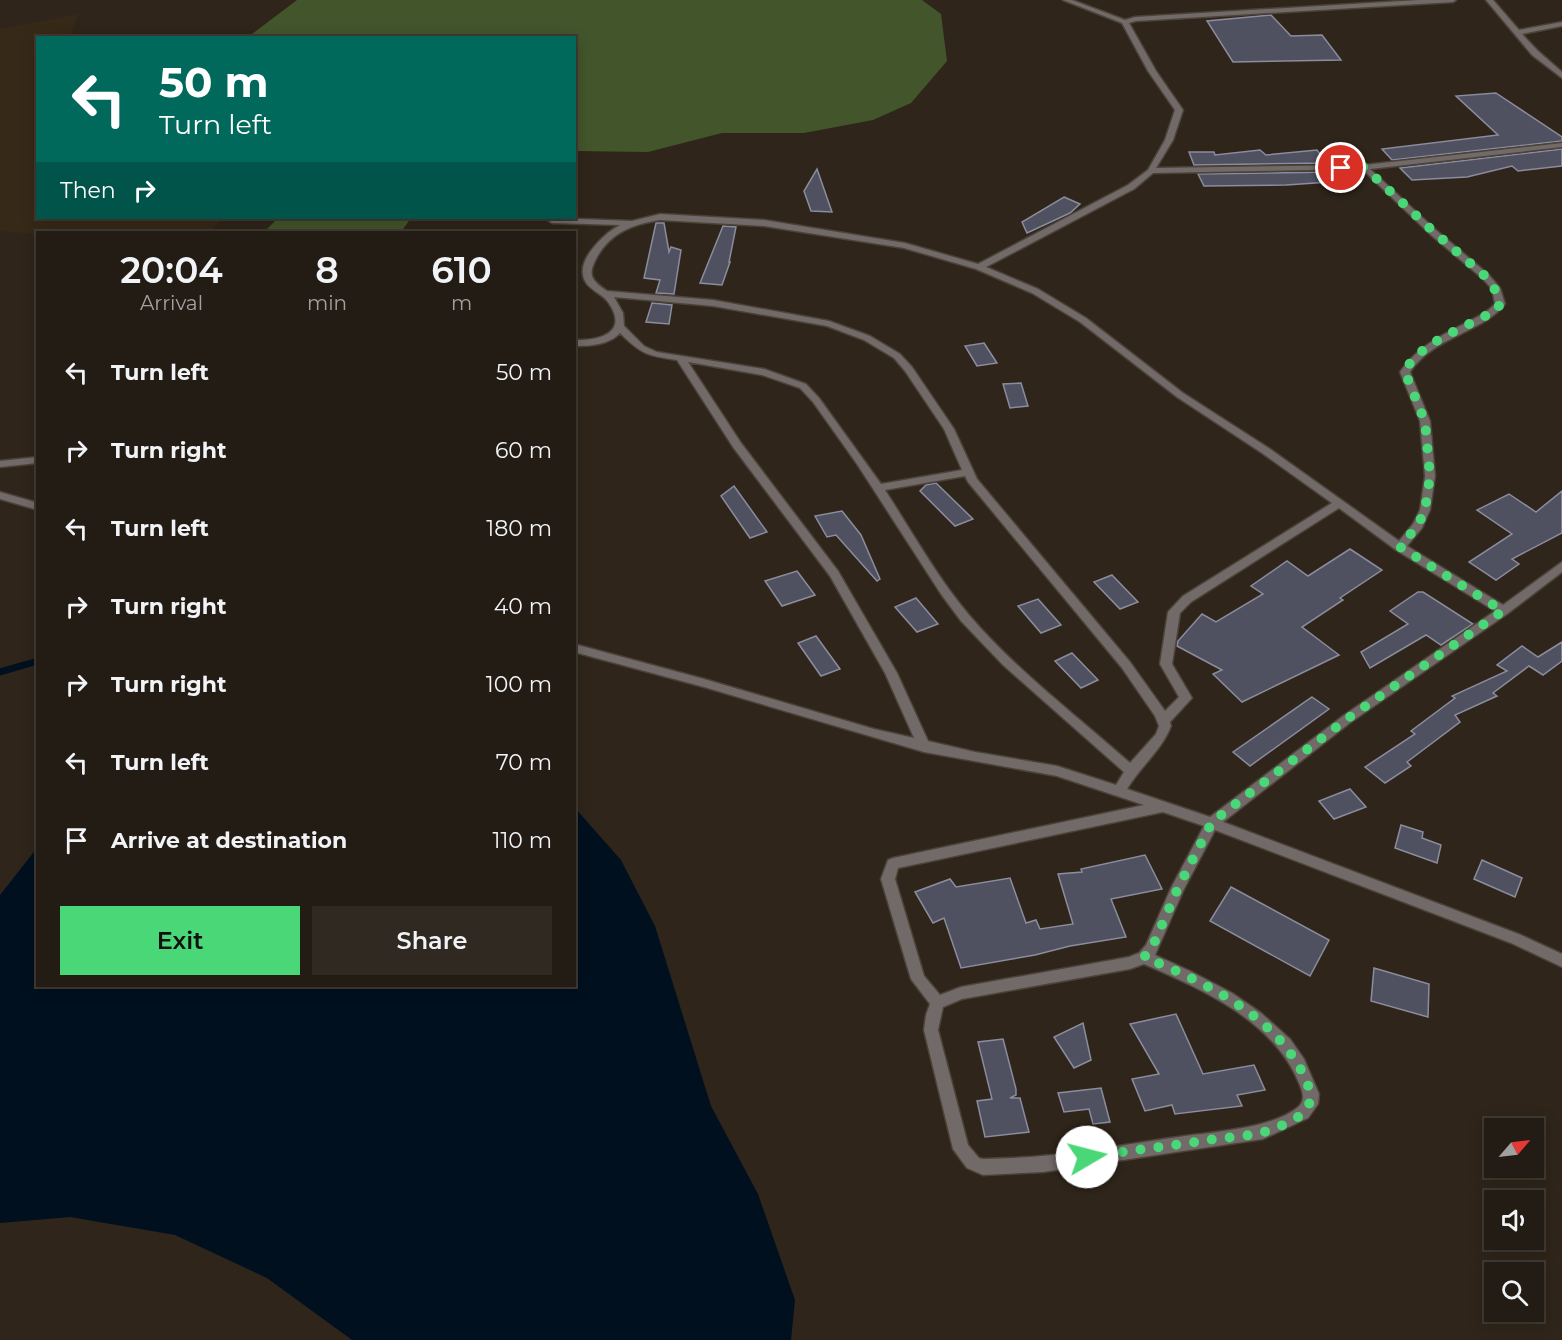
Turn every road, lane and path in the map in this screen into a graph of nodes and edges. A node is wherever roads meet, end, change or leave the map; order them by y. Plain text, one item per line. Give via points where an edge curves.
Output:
1 (1066, 0) edge
2 (1268, 0) edge
3 (1454, 0) edge
4 (1489, 0) edge
5 (1275, 9) junction
6 (1125, 22) junction
7 (1562, 24) edge
8 (1516, 33) junction
9 (1562, 76) edge
10 (1562, 145) edge
11 (1364, 167) junction
12 (1151, 171) junction
13 (552, 220) dead end
14 (634, 223) junction
15 (979, 267) junction
16 (614, 297) junction
17 (620, 328) junction
18 (606, 340) junction
19 (634, 342) junction
20 (576, 343) edge
21 (680, 358) junction
22 (36, 460) edge
23 (0, 464) edge
24 (967, 472) junction
25 (878, 488) junction
26 (0, 495) edge
27 (1338, 504) junction
28 (36, 506) edge
29 (1400, 547) junction
30 (1562, 566) edge
31 (1503, 611) junction
32 (576, 649) edge
33 (1163, 721) junction
34 (924, 747) junction
35 (1131, 771) junction
36 (1119, 791) junction
37 (1162, 807) junction
38 (1212, 822) junction
39 (1144, 957) junction
40 (1562, 961) edge
41 (938, 1003) junction

1 - 6 street
2 - 5 street
3 - 5 street
4 - 8 street
5 - 6 street
6 - 12 street via 1179,110 1169,140
7 - 8 street
8 - 9 street
10 - 11 street
11 - 12 street
11 - 29 street via 1485,276 1496,288 1500,304 1434,344 1405,372 1425,422 1430,476 1425,510
12 - 15 street via 1131,188
13 - 14 street
14 - 15 street via 660,217 764,223 905,246
14 - 16 street via 606,237 588,267 586,275 590,282
15 - 27 street via 1035,291 1075,314 1180,395
16 - 17 street
16 - 24 street via 747,308 830,324 867,338 897,356 909,369 948,429
17 - 18 street
17 - 19 street
18 - 19 street
18 - 20 street
19 - 21 street via 647,352
21 - 25 street via 764,372 803,386
21 - 34 street via 737,445 834,574 891,674
22 - 23 street
24 - 25 street
24 - 33 street via 1126,664
25 - 35 street via 965,618 1007,662
26 - 28 street
27 - 29 street
27 - 33 street via 1201,588 1174,612 1166,664 1186,698
29 - 31 street
30 - 31 street
31 - 38 street via 1347,719
32 - 34 street
33 - 35 street via 1161,736
34 - 36 street via 1057,771
35 - 36 street
36 - 37 street
37 - 38 street
37 - 41 street via 893,864 888,879 918,979
38 - 39 street via 1151,950
38 - 40 street via 1516,939
39 - 41 street via 1130,963 961,993
39 - 41 street via 1227,998 1285,1044 1299,1064 1311,1094 1304,1113 1263,1132 1043,1164 983,1167 961,1149 931,1030

